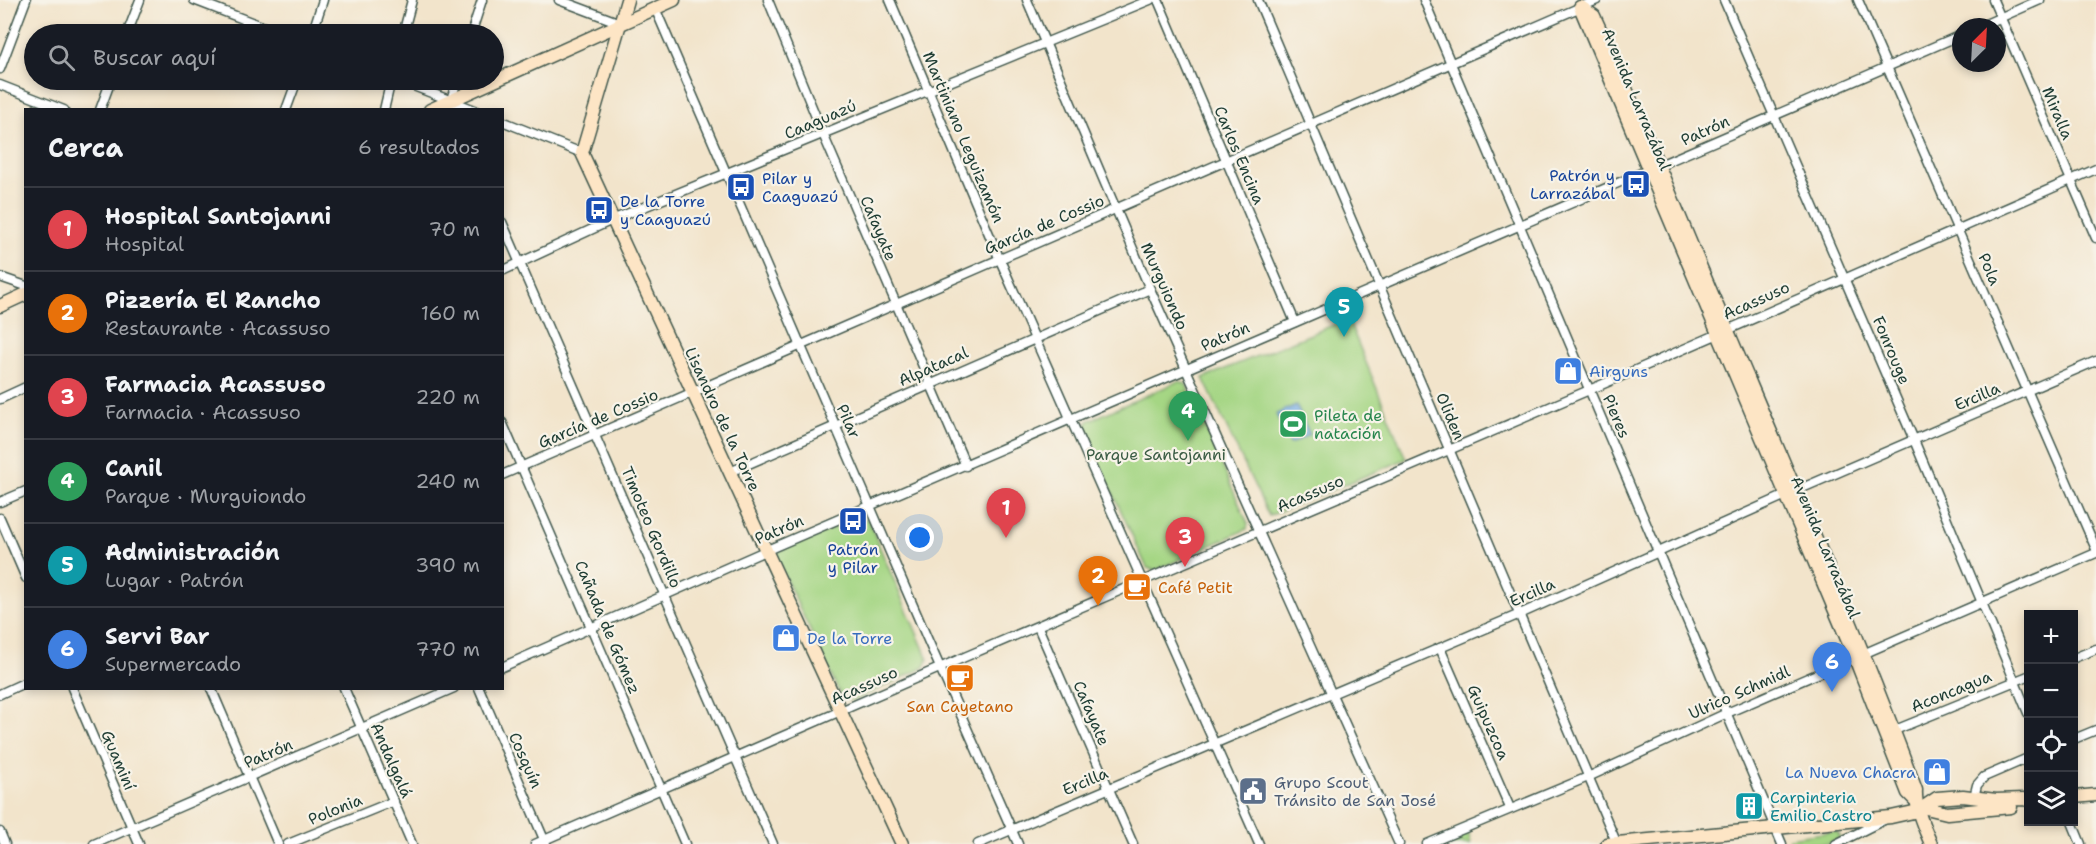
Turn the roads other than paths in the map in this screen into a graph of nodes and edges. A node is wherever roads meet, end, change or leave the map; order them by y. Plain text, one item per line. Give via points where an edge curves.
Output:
1 (26, 0) edge
2 (140, 0) edge
3 (194, 0) edge
4 (323, 0) edge
5 (412, 0) edge
6 (482, 0) edge
7 (559, 0) edge
8 (627, 0) edge
9 (674, 0) edge
10 (768, 0) edge
11 (890, 0) edge
12 (1026, 0) edge
13 (1150, 0) edge
14 (1158, 0) edge
15 (1258, 0) edge
16 (1424, 0) edge
17 (1597, 0) edge
18 (1724, 0) edge
19 (1858, 0) edge
20 (1993, 0) edge
21 (2040, 0) edge
22 (577, 3) edge
23 (1579, 4) edge
24 (655, 8) junction
25 (2001, 17) junction
26 (620, 23) junction
27 (131, 24) edge
28 (256, 24) edge
29 (315, 24) edge
30 (406, 24) edge
31 (474, 24) edge
32 (1952, 39) edge
33 (1045, 43) junction
34 (1451, 64) junction
35 (1887, 67) junction
36 (0, 69) edge
37 (504, 80) edge
38 (0, 85) edge
39 (107, 90) edge
40 (293, 90) edge
41 (389, 90) edge
42 (420, 90) edge
43 (455, 90) edge
44 (484, 90) edge
45 (929, 90) junction
46 (453, 105) edge
47 (58, 108) edge
48 (101, 108) edge
49 (287, 108) edge
50 (384, 108) edge
51 (1773, 116) junction
52 (504, 122) edge
53 (1311, 124) junction
54 (823, 134) junction
55 (582, 153) junction
56 (1226, 162) junction
57 (1653, 168) junction
58 (2096, 169) edge
59 (726, 174) junction
60 (2071, 180) junction
61 (1115, 210) junction
62 (612, 220) junction
63 (1521, 226) junction
64 (504, 227) edge
65 (1957, 229) junction
66 (2096, 238) edge
67 (1000, 260) junction
68 (520, 263) junction
69 (504, 270) edge
70 (0, 277) edge
71 (1844, 278) junction
72 (24, 285) edge
73 (1379, 286) junction
74 (1150, 289) junction
75 (24, 295) edge
76 (895, 305) junction
77 (0, 306) edge
78 (1295, 322) junction
79 (1722, 331) junction
80 (1035, 338) junction
81 (800, 346) junction
82 (2096, 361) edge
83 (1186, 369) junction
84 (930, 384) junction
85 (24, 388) edge
86 (1590, 389) junction
87 (2027, 391) junction
88 (693, 393) junction
89 (0, 399) edge
90 (1071, 419) junction
91 (504, 426) edge
92 (836, 427) junction
93 (596, 435) junction
94 (1914, 440) junction
95 (1450, 451) junction
96 (966, 466) junction
97 (522, 467) junction
98 (730, 472) junction
99 (504, 474) edge
100 (24, 492) edge
101 (1791, 493) junction
102 (0, 502) edge
103 (870, 507) junction
104 (0, 518) edge
105 (1258, 531) junction
106 (765, 551) junction
107 (2096, 551) edge
108 (1658, 552) junction
109 (24, 573) edge
110 (1143, 582) junction
111 (665, 596) junction
112 (1983, 602) junction
113 (1520, 614) junction
114 (1038, 627) junction
115 (592, 628) junction
116 (1440, 648) junction
117 (2096, 649) edge
118 (1860, 655) junction
119 (2078, 656) edge
120 (504, 666) edge
121 (940, 668) junction
122 (2024, 678) edge
123 (2016, 681) junction
124 (24, 683) edge
125 (73, 690) edge
126 (212, 690) edge
127 (345, 690) edge
128 (450, 690) edge
129 (480, 690) edge
130 (0, 693) edge
131 (1331, 693) junction
132 (2024, 703) edge
133 (840, 712) junction
134 (1727, 714) junction
135 (362, 730) junction
136 (2096, 730) edge
137 (1890, 732) junction
138 (2078, 737) edge
139 (1214, 743) junction
140 (736, 758) junction
141 (2024, 760) edge
142 (249, 777) junction
143 (1588, 777) junction
144 (1108, 788) junction
145 (662, 789) junction
146 (2096, 795) edge
147 (1974, 797) junction
148 (2078, 797) edge
149 (394, 801) junction
150 (2024, 802) edge
151 (2024, 805) edge
152 (1920, 806) junction
153 (1510, 808) junction
154 (1939, 812) junction
155 (1890, 817) junction
156 (131, 826) junction
157 (2074, 826) edge
158 (1776, 828) junction
159 (1012, 830) junction
160 (0, 832) edge
161 (545, 842) edge
162 (5, 844) edge
163 (94, 844) edge
164 (139, 844) edge
165 (278, 844) edge
166 (288, 844) edge
167 (412, 844) edge
168 (535, 844) edge
169 (685, 844) edge
170 (773, 844) edge
171 (902, 844) edge
172 (978, 844) edge
173 (1018, 844) edge
174 (1133, 844) edge
175 (1259, 844) edge
176 (1399, 844) edge
177 (1427, 844) edge
178 (1613, 844) edge
179 (1782, 844) edge
180 (1836, 844) edge
181 (1931, 844) edge
182 (2081, 844) edge

1 - 36 street
2 - 27 street
3 - 28 street
4 - 29 street
5 - 30 street
6 - 31 street
7 - 22 street
8 - 26 street
9 - 24 street
10 - 54 street, Cafayate
11 - 45 street, Martiniano Leguizamón
12 - 33 street, Murguiondo
13 - 33 street, Caaguazú
14 - 56 street, Carlos Encina
15 - 53 street, Oliden
16 - 34 street, Pieres
17 - 23 street, García de Cossio
18 - 51 street, Fonrouge
19 - 35 street, Pola
20 - 25 street, Miralla
21 - 25 street
22 - 26 street
23 - 34 street, García de Cossio
23 - 57 street, Avenida Larrazábal
24 - 26 street
24 - 59 street, Pilar
25 - 60 street, Miralla
26 - 37 street
26 - 55 street
32 - 35 street, Patrón
33 - 45 street, Caaguazú
33 - 61 street, Murguiondo
34 - 53 street, García de Cossio
34 - 63 street, Pieres
35 - 51 street, Patrón
35 - 65 street, Pola
38 - 47 street
39 - 48 street
40 - 49 street
41 - 50 street
42 - 46 street
43 - 46 street
44 - 46 street
45 - 54 street, Caaguazú
45 - 67 street, Martiniano Leguizamón
51 - 57 street, Patrón
51 - 71 street, Fonrouge
52 - 55 street
53 - 56 street, García de Cossio
53 - 73 street, Oliden
54 - 59 street, Caaguazú
54 - 76 street, Cafayate
55 - 62 street, Lisandro de la Torre
56 - 61 street, García de Cossio
56 - 78 street, Carlos Encina
57 - 63 street, Patrón
57 - 79 street, Avenida Larrazábal
58 - 60 street, Acassuso
59 - 62 street, Caaguazú
59 - 81 street, Pilar
60 - 65 street, Acassuso
60 - 66 street, Miralla
61 - 67 street, García de Cossio
61 - 74 street, Murguiondo
62 - 68 street, Caaguazú
62 - 88 street, Lisandro de la Torre
63 - 73 street, Patrón
63 - 86 street, Pieres
64 - 68 street, Timoteo Gordillo
65 - 71 street, Acassuso
65 - 87 street, Pola
67 - 76 street, García de Cossio
67 - 80 street, Martiniano Leguizamón
68 - 69 street, Caaguazú
68 - 93 street, Timoteo Gordillo
70 - 72 street
71 - 79 street, Acassuso
71 - 94 street, Fonrouge
73 - 78 street, Patrón
73 - 95 street, Oliden
74 - 80 street, Alpatacal
74 - 83 street, Murguiondo
75 - 77 street
76 - 81 street, García de Cossio
76 - 84 street, Cafayate
78 - 83 street, Patrón
79 - 86 street, Acassuso
79 - 101 street, Avenida Larrazábal
80 - 84 street, Alpatacal
80 - 90 street, Martiniano Leguizamón
81 - 88 street, García de Cossio
81 - 92 street, Pilar
82 - 87 street, Ercilla
83 - 90 street, Patrón
83 - 105 street, Murguiondo
84 - 92 street, Alpatacal
84 - 96 street, Cafayate
85 - 89 street
86 - 95 street, Acassuso
86 - 108 street, Pieres
87 - 94 street, Ercilla
87 - 107 street, Pola
88 - 93 street, García de Cossio
88 - 98 street, Lisandro de la Torre
90 - 96 street, Patrón
90 - 110 street, Martiniano Leguizamón
91 - 97 street, Cañada de Gómez
92 - 98 street, Alpatacal
92 - 103 street, Pilar
93 - 97 street, García de Cossio
93 - 111 street, Timoteo Gordillo
94 - 101 street, Ercilla
94 - 112 street, Fonrouge
95 - 105 street, Acassuso
95 - 113 street, Oliden
96 - 103 street, Patrón
97 - 99 street, García de Cossio
97 - 115 street, Cañada de Gómez
98 - 106 street, Lisandro de la Torre
100 - 102 street
101 - 108 street, Ercilla
101 - 118 street, Avenida Larrazábal
103 - 106 street, Patrón
103 - 121 street, Pilar
104 - 109 street
105 - 110 street, Acassuso
105 - 131 street, Murguiondo
106 - 111 street, Patrón
106 - 133 street, Lisandro de la Torre
107 - 112 street, Ulrico Schmidl
108 - 113 street, Ercilla
108 - 134 street, Pieres
110 - 114 street, Acassuso
110 - 139 street, Martiniano Leguizamón
111 - 115 street, Patrón
111 - 140 street, Timoteo Gordillo
112 - 118 street, Ulrico Schmidl
112 - 123 street, Fonrouge
113 - 116 street, Ercilla
113 - 143 street, Oliden
114 - 121 street, Acassuso
114 - 144 street, Cafayate
115 - 120 street, Patrón
115 - 145 street, Cañada de Gómez
116 - 131 street, Ercilla
116 - 153 street, Guipuzcoa
117 - 119 street
118 - 134 street, Ulrico Schmidl
118 - 137 street, Avenida Larrazábal
121 - 133 street, Acassuso
121 - 159 street, Pilar
122 - 123 street, Aconcagua
123 - 132 street, Fonrouge
123 - 137 street, Aconcagua
124 - 130 street
125 - 156 street, Guaminí
126 - 142 street
127 - 135 street, Andalgalá
128 - 135 street, Patrón
129 - 161 street, Cosquín
131 - 139 street, Ercilla
131 - 176 street, Murguiondo
133 - 140 street, Acassuso
133 - 171 street, Lisandro de la Torre
134 - 143 street, Ulrico Schmidl
134 - 158 street, Pieres
135 - 142 street, Patrón
135 - 149 street, Andalgalá
136 - 138 street
137 - 152 street, Avenida Larrazábal
139 - 144 street, Ercilla
139 - 175 street, Martiniano Leguizamón
140 - 145 street, Acassuso
140 - 170 street, Timoteo Gordillo
141 - 147 street via 1984,777
142 - 156 street, Patrón
142 - 165 street
143 - 153 street, Ulrico Schmidl
143 - 178 street, Oliden
144 - 159 street, Ercilla
144 - 174 street, Cafayate
145 - 161 street, Acassuso
145 - 169 street, Cañada de Gómez
146 - 148 street
147 - 150 street
147 - 152 street via 1937,798
147 - 154 street via 1968,805
149 - 166 street, Polonia
149 - 167 street, Andalgalá
151 - 154 street
152 - 154 street
152 - 155 street
152 - 181 street, Avenida Larrazábal
153 - 177 street, Ulrico Schmidl
155 - 158 street
155 - 180 street
156 - 163 street, Patrón
156 - 164 street, Guaminí
157 - 182 street
158 - 178 street
158 - 179 street, Pieres
159 - 172 street, Ercilla
159 - 173 street, Pilar
160 - 162 street
161 - 168 street, Acassuso

